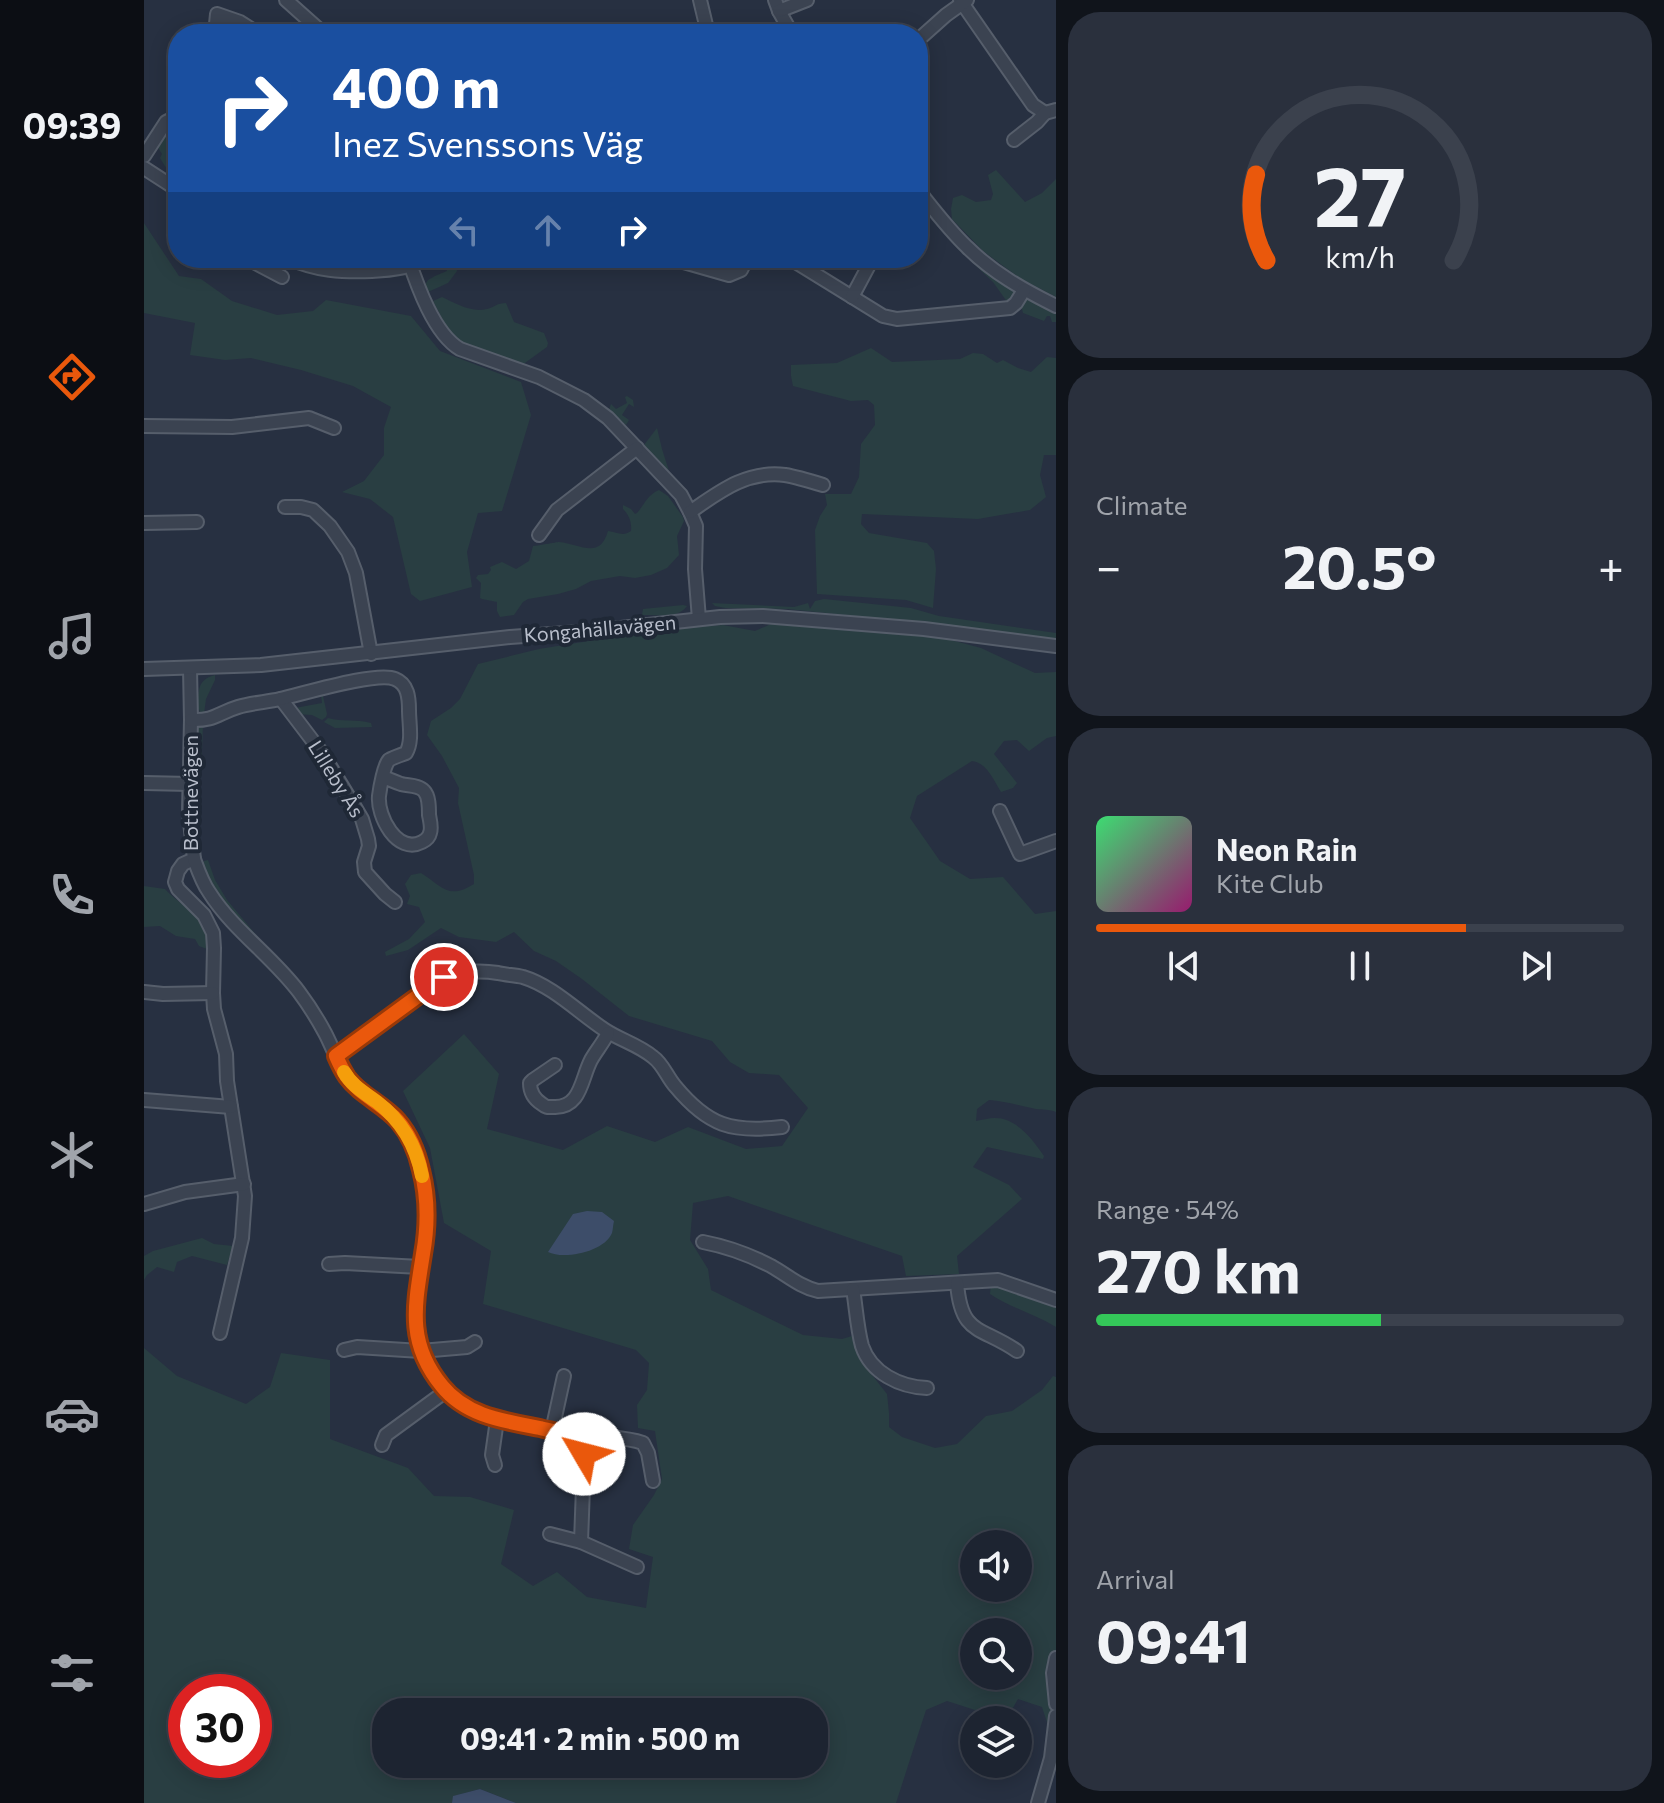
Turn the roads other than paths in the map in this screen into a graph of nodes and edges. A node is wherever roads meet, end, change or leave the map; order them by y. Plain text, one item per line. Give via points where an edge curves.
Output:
1 (286, 0) edge
2 (700, 0) edge
3 (807, 0) edge
4 (962, 1) edge
5 (777, 5) edge
6 (216, 24) edge
7 (243, 24) edge
8 (313, 24) edge
9 (706, 24) edge
10 (787, 24) edge
11 (928, 31) edge
12 (1050, 111) edge
13 (168, 121) edge
14 (1014, 140) dead end
15 (144, 156) edge
16 (144, 168) edge
17 (168, 184) edge
18 (928, 202) edge
19 (265, 268) edge
20 (318, 268) edge
21 (348, 268) edge
22 (400, 268) edge
23 (412, 268) edge
24 (704, 268) edge
25 (742, 268) edge
26 (805, 268) edge
27 (867, 268) edge
28 (349, 272) junction
29 (282, 277) dead end
30 (1024, 290) junction
31 (852, 297) junction
32 (1056, 306) edge
33 (144, 426) edge
34 (334, 428) dead end
35 (637, 448) junction
36 (823, 485) dead end
37 (285, 507) dead end
38 (690, 512) junction
39 (197, 522) dead end
40 (144, 523) edge
41 (539, 535) dead end
42 (699, 619) junction
43 (1056, 646) edge
44 (371, 654) junction
45 (190, 668) junction
46 (144, 669) edge
47 (281, 699) junction
48 (191, 720) junction
49 (383, 777) junction
50 (144, 783) edge
51 (190, 784) junction
52 (1000, 811) dead end
53 (1056, 841) edge
54 (194, 859) junction
55 (395, 902) dead end
56 (144, 992) edge
57 (213, 993) junction
58 (608, 1033) junction
59 (336, 1056) junction
60 (555, 1065) dead end
61 (144, 1100) edge
62 (231, 1107) junction
63 (782, 1127) dead end
64 (244, 1184) junction
65 (144, 1204) edge
66 (703, 1242) dead end
67 (329, 1264) dead end
68 (420, 1267) junction
69 (957, 1283) junction
70 (853, 1289) junction
71 (1056, 1300) edge
72 (220, 1333) dead end
73 (475, 1342) dead end
74 (344, 1350) dead end
75 (421, 1351) junction
76 (1017, 1351) dead end
77 (564, 1376) dead end
78 (927, 1388) dead end
79 (446, 1391) junction
80 (497, 1420) junction
81 (552, 1431) junction
82 (577, 1441) junction
83 (382, 1445) dead end
84 (495, 1465) dead end
85 (653, 1481) dead end
86 (550, 1534) dead end
87 (581, 1542) junction
88 (637, 1567) dead end
89 (1056, 1658) edge
90 (1056, 1704) edge
91 (1056, 1716) edge
92 (1038, 1803) edge

1 - 8 street
2 - 9 street
3 - 5 street
4 - 11 street
4 - 12 street via 1033,105
5 - 10 street
6 - 7 street via 217,14
12 - 14 street
13 - 15 street
16 - 17 street
18 - 30 street via 968,248
19 - 29 street
20 - 28 street
21 - 28 street
22 - 28 street
23 - 35 street via 451,344 584,400
24 - 25 street via 729,275
26 - 31 street
27 - 31 street
30 - 31 street via 1010,308 897,319
30 - 32 street
33 - 34 street via 220,428 309,418
35 - 38 street
35 - 41 street via 557,510
36 - 38 street via 783,475 742,479
37 - 44 street via 313,510 348,552
38 - 42 street via 696,526
39 - 40 street
42 - 43 street, Kongahällavägen via 763,616 960,632
42 - 44 street, Kongahällavägen
44 - 45 street, Kongahällavägen
45 - 46 street, Kongahällavägen
45 - 48 street, Bottnevägen
47 - 48 street, Lilleby Ås via 237,707 206,721
47 - 49 street, Lilleby Ås via 369,678 399,681 408,696 410,747 388,762
47 - 55 street, Lilleby Ås via 362,819 369,846 365,872
48 - 51 street, Bottnevägen
49 - 49 street, Lilleby Ås via 379,804 384,822 401,841 422,842 430,832 424,790
50 - 51 street
51 - 54 street, Bottnevägen
52 - 53 street via 1020,854
54 - 57 street, Bottnevägen via 178,871 175,882 213,933
54 - 59 street via 217,904 298,991
56 - 57 street
57 - 62 street, Bottnevägen
58 - 59 street via 523,977 466,972 444,977
58 - 60 street via 576,1099 564,1107 548,1107 530,1092 530,1083
58 - 63 street via 654,1057 709,1118 745,1129
59 - 68 street via 348,1078 397,1119 415,1150 427,1214
61 - 62 street
62 - 64 street, Bottnevägen
64 - 65 street
64 - 72 street, Bottnevägen via 242,1238
66 - 70 street via 740,1251 806,1288
67 - 68 street
68 - 75 street via 415,1302
69 - 70 street
69 - 71 street via 998,1280
69 - 76 street via 960,1308 969,1323
70 - 78 street via 862,1347 872,1364 910,1387
73 - 75 street
74 - 75 street
75 - 79 street
77 - 81 street
79 - 80 street via 467,1408
79 - 83 street via 386,1435
80 - 81 street
80 - 84 street
81 - 82 street
82 - 85 street via 639,1440 648,1453
82 - 87 street via 584,1460
86 - 87 street
87 - 88 street
89 - 90 street
91 - 92 street

